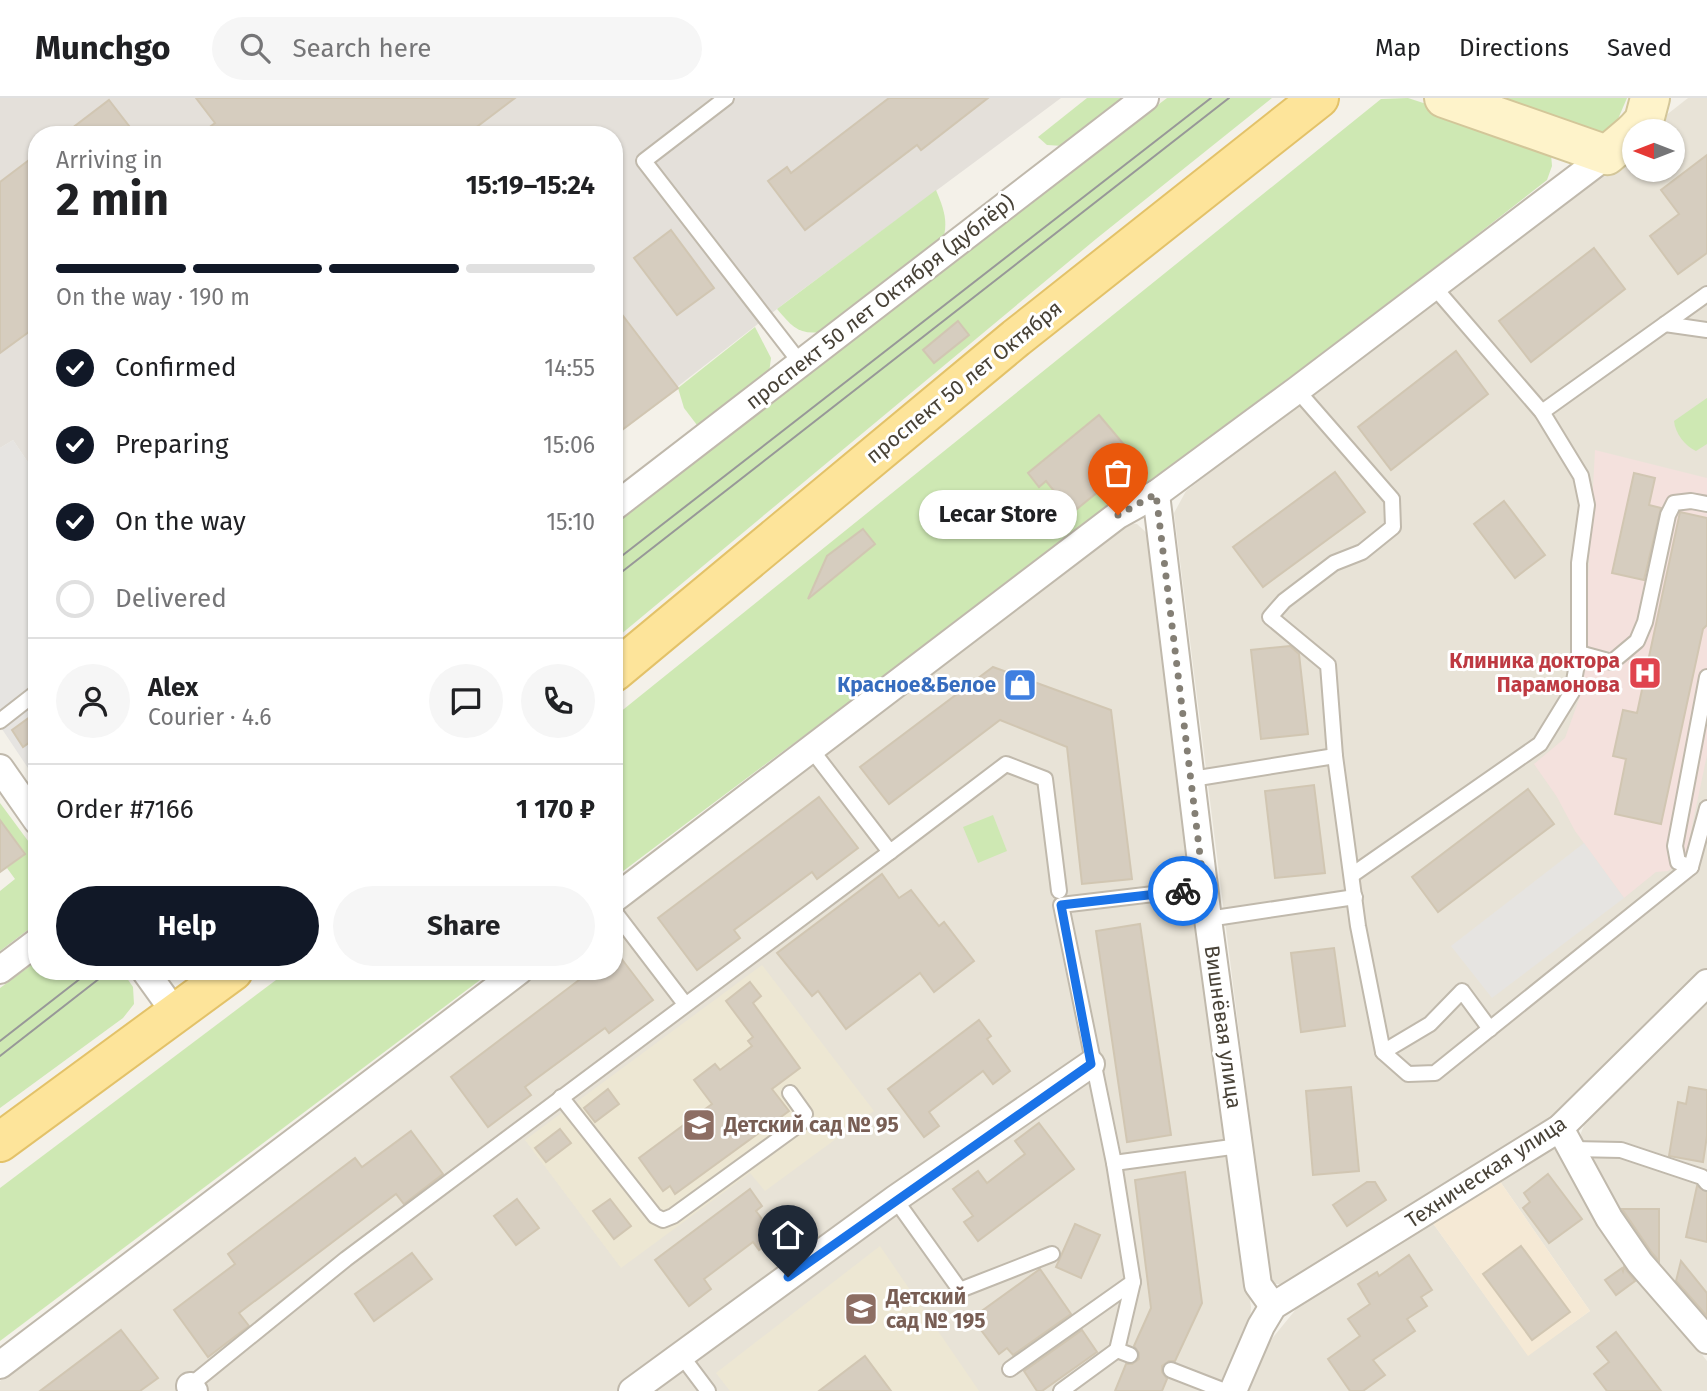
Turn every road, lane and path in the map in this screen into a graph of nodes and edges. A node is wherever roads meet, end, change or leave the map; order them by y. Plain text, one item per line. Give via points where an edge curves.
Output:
1 (726, 98) edge
2 (1145, 98) edge
3 (1318, 98) edge
4 (1444, 98) edge
5 (1650, 98) edge
6 (1645, 119) edge
7 (1622, 138) edge
8 (1622, 142) edge
9 (1435, 288) junction
10 (1707, 294) edge
11 (1665, 324) junction
12 (1707, 330) edge
13 (802, 365) junction
14 (1297, 390) junction
15 (1542, 412) junction
16 (1156, 494) junction
17 (623, 499) edge
18 (1707, 504) edge
19 (1579, 653) junction
20 (623, 664) edge
21 (1707, 677) edge
22 (28, 699) edge
23 (0, 721) edge
24 (811, 749) junction
25 (1335, 756) junction
26 (0, 768) edge
27 (1192, 779) junction
28 (1707, 807) edge
29 (28, 808) edge
30 (890, 852) junction
31 (1691, 867) junction
32 (1352, 875) junction
33 (1204, 888) junction
34 (1059, 891) dead end
35 (623, 892) edge
36 (1355, 897) junction
37 (1208, 919) junction
38 (623, 923) edge
39 (28, 949) edge
40 (0, 970) edge
41 (151, 980) edge
42 (221, 980) edge
43 (507, 980) edge
44 (1707, 983) edge
45 (685, 1004) junction
46 (176, 1014) junction
47 (1490, 1028) junction
48 (1383, 1052) junction
49 (1091, 1064) junction
50 (790, 1093) dead end
51 (561, 1097) junction
52 (1567, 1138) junction
53 (0, 1142) edge
54 (1239, 1146) junction
55 (1114, 1163) junction
56 (1707, 1183) edge
57 (895, 1199) junction
58 (1052, 1255) dead end
59 (1133, 1282) junction
60 (1273, 1306) junction
61 (1707, 1340) edge
62 (681, 1355) junction
63 (0, 1365) edge
64 (1010, 1369) dead end
65 (1171, 1370) dead end
66 (189, 1389) edge
67 (632, 1391) edge
68 (708, 1391) edge
69 (1061, 1391) edge
70 (1225, 1391) edge
71 (1233, 1391) edge

1 - 13 lane via 644,161
2 - 13 street, проспект 50 лет Октября (дублёр)
3 - 20 main road, проспект 50 лет Октября via 1016,338
4 - 7 main road
5 - 6 main road
8 - 9 street
9 - 14 street
9 - 15 lane
10 - 11 lane
11 - 12 lane
11 - 15 lane
13 - 17 street, проспект 50 лет Октября (дублёр)
14 - 16 street
14 - 25 lane via 1392,499 1392,527 1362,552 1334,563 1270,617 1328,665
15 - 19 lane via 1581,476 1587,505 1579,563
16 - 24 street via 1118,515
16 - 27 street, Вишнёвая улица
18 - 19 lane via 1674,503 1637,641 1612,662
19 - 32 lane via 1572,692 1540,744
21 - 31 lane via 1675,846 1678,862
22 - 23 lane
24 - 30 lane
24 - 35 street
25 - 27 lane
25 - 32 lane
26 - 29 street
27 - 33 street, Вишнёвая улица
28 - 31 lane
30 - 34 lane via 1006,764 1045,779
30 - 45 lane
31 - 47 lane
32 - 36 lane
33 - 37 street, Вишнёвая улица
33 - 49 lane via 1061,905
36 - 37 lane
36 - 48 lane
37 - 54 street, Вишнёвая улица
38 - 45 lane
39 - 40 street
41 - 46 street
42 - 46 main road
43 - 63 street
44 - 52 street, Техническая улица
45 - 51 lane
46 - 53 main road
47 - 48 lane via 1435,1073 1408,1074
47 - 48 lane via 1462,991 1430,1024
49 - 55 lane
49 - 57 street
50 - 51 lane via 805,1114 801,1123 663,1220 655,1216
51 - 66 lane via 346,1259
52 - 56 lane via 1621,1150 1702,1177
52 - 60 street, Техническая улица
52 - 61 street via 1609,1218 1640,1263
54 - 55 lane
54 - 60 street, Вишнёвая улица via 1258,1285
55 - 59 lane
57 - 58 lane via 960,1290
57 - 62 street
59 - 64 lane
59 - 69 lane via 1124,1352
60 - 71 street
62 - 67 street
62 - 68 lane
65 - 70 lane

